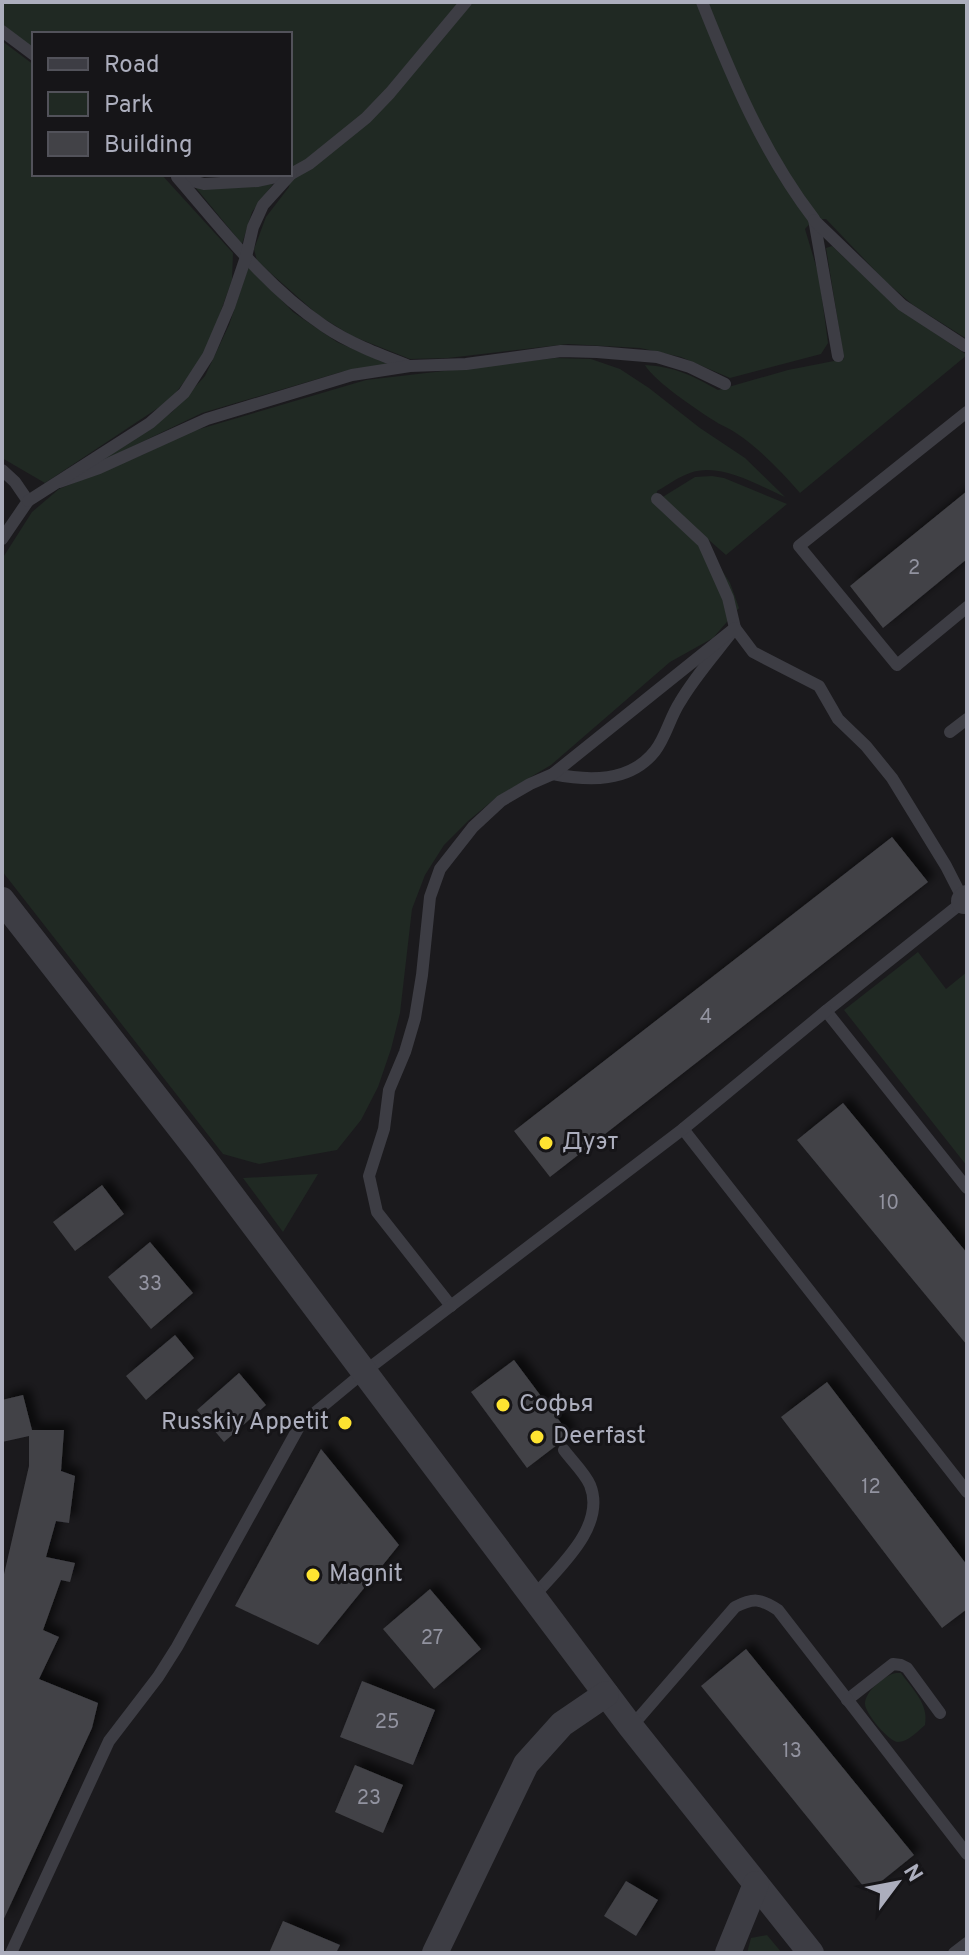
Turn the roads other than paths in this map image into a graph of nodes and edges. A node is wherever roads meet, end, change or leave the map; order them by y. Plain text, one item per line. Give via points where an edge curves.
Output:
1 (466, 2) edge
2 (702, 2) edge
3 (2, 31) edge
4 (32, 54) edge
5 (292, 173) edge
6 (177, 176) edge
7 (179, 176) edge
8 (282, 176) edge
9 (289, 176) edge
10 (814, 219) junction
11 (246, 257) junction
12 (965, 346) dead end
13 (838, 356) dead end
14 (410, 366) junction
15 (725, 384) dead end
16 (967, 412) edge
17 (2, 470) edge
18 (59, 482) junction
19 (657, 499) dead end
20 (28, 501) junction
21 (2, 539) edge
22 (967, 607) edge
23 (735, 628) junction
24 (967, 719) edge
25 (950, 732) dead end
26 (553, 774) junction
27 (2, 900) edge
28 (966, 901) edge
29 (14, 932) edge
30 (826, 1011) junction
31 (683, 1129) junction
32 (967, 1188) edge
33 (451, 1306) junction
34 (364, 1372) junction
35 (564, 1450) dead end
36 (967, 1492) edge
37 (533, 1597) junction
38 (606, 1694) junction
39 (847, 1700) junction
40 (940, 1713) dead end
41 (631, 1727) junction
42 (967, 1854) edge
43 (756, 1884) junction
44 (967, 1943) edge
45 (11, 1953) edge
46 (435, 1953) edge
47 (728, 1953) edge
48 (811, 1953) edge
49 (954, 1953) edge

1 - 5 lane via 366,118
2 - 10 lane via 761,139
3 - 4 lane
6 - 11 lane
7 - 8 lane via 204,184
9 - 11 lane via 263,205
10 - 12 lane via 902,305
10 - 13 lane
11 - 14 lane via 324,327
11 - 18 lane via 208,356 184,393 150,423
14 - 15 lane via 597,352 657,357
14 - 18 lane via 352,375 207,419
16 - 22 lane via 799,546 897,665
17 - 20 lane
18 - 20 lane
19 - 23 lane via 703,542
20 - 21 lane
23 - 26 lane
23 - 26 lane via 680,701 655,752 634,770 606,778
23 - 28 lane via 753,652 819,686 838,719 892,778
24 - 25 lane
26 - 33 lane via 501,801 440,869 430,897 415,1018 389,1090 369,1176 377,1212
27 - 29 street
28 - 30 lane
29 - 34 street via 202,1156
30 - 31 lane
30 - 32 lane
31 - 33 lane
31 - 36 lane
33 - 34 lane
34 - 37 street
34 - 45 lane via 300,1425 177,1647 109,1741
35 - 37 lane via 589,1485 591,1519 579,1544
37 - 38 street
38 - 41 street
38 - 46 street via 562,1724 526,1764
39 - 40 lane via 893,1664 901,1665
39 - 41 lane via 778,1610 764,1601 748,1600 735,1607
39 - 42 lane
41 - 43 street
43 - 47 street
43 - 48 street
44 - 49 lane

